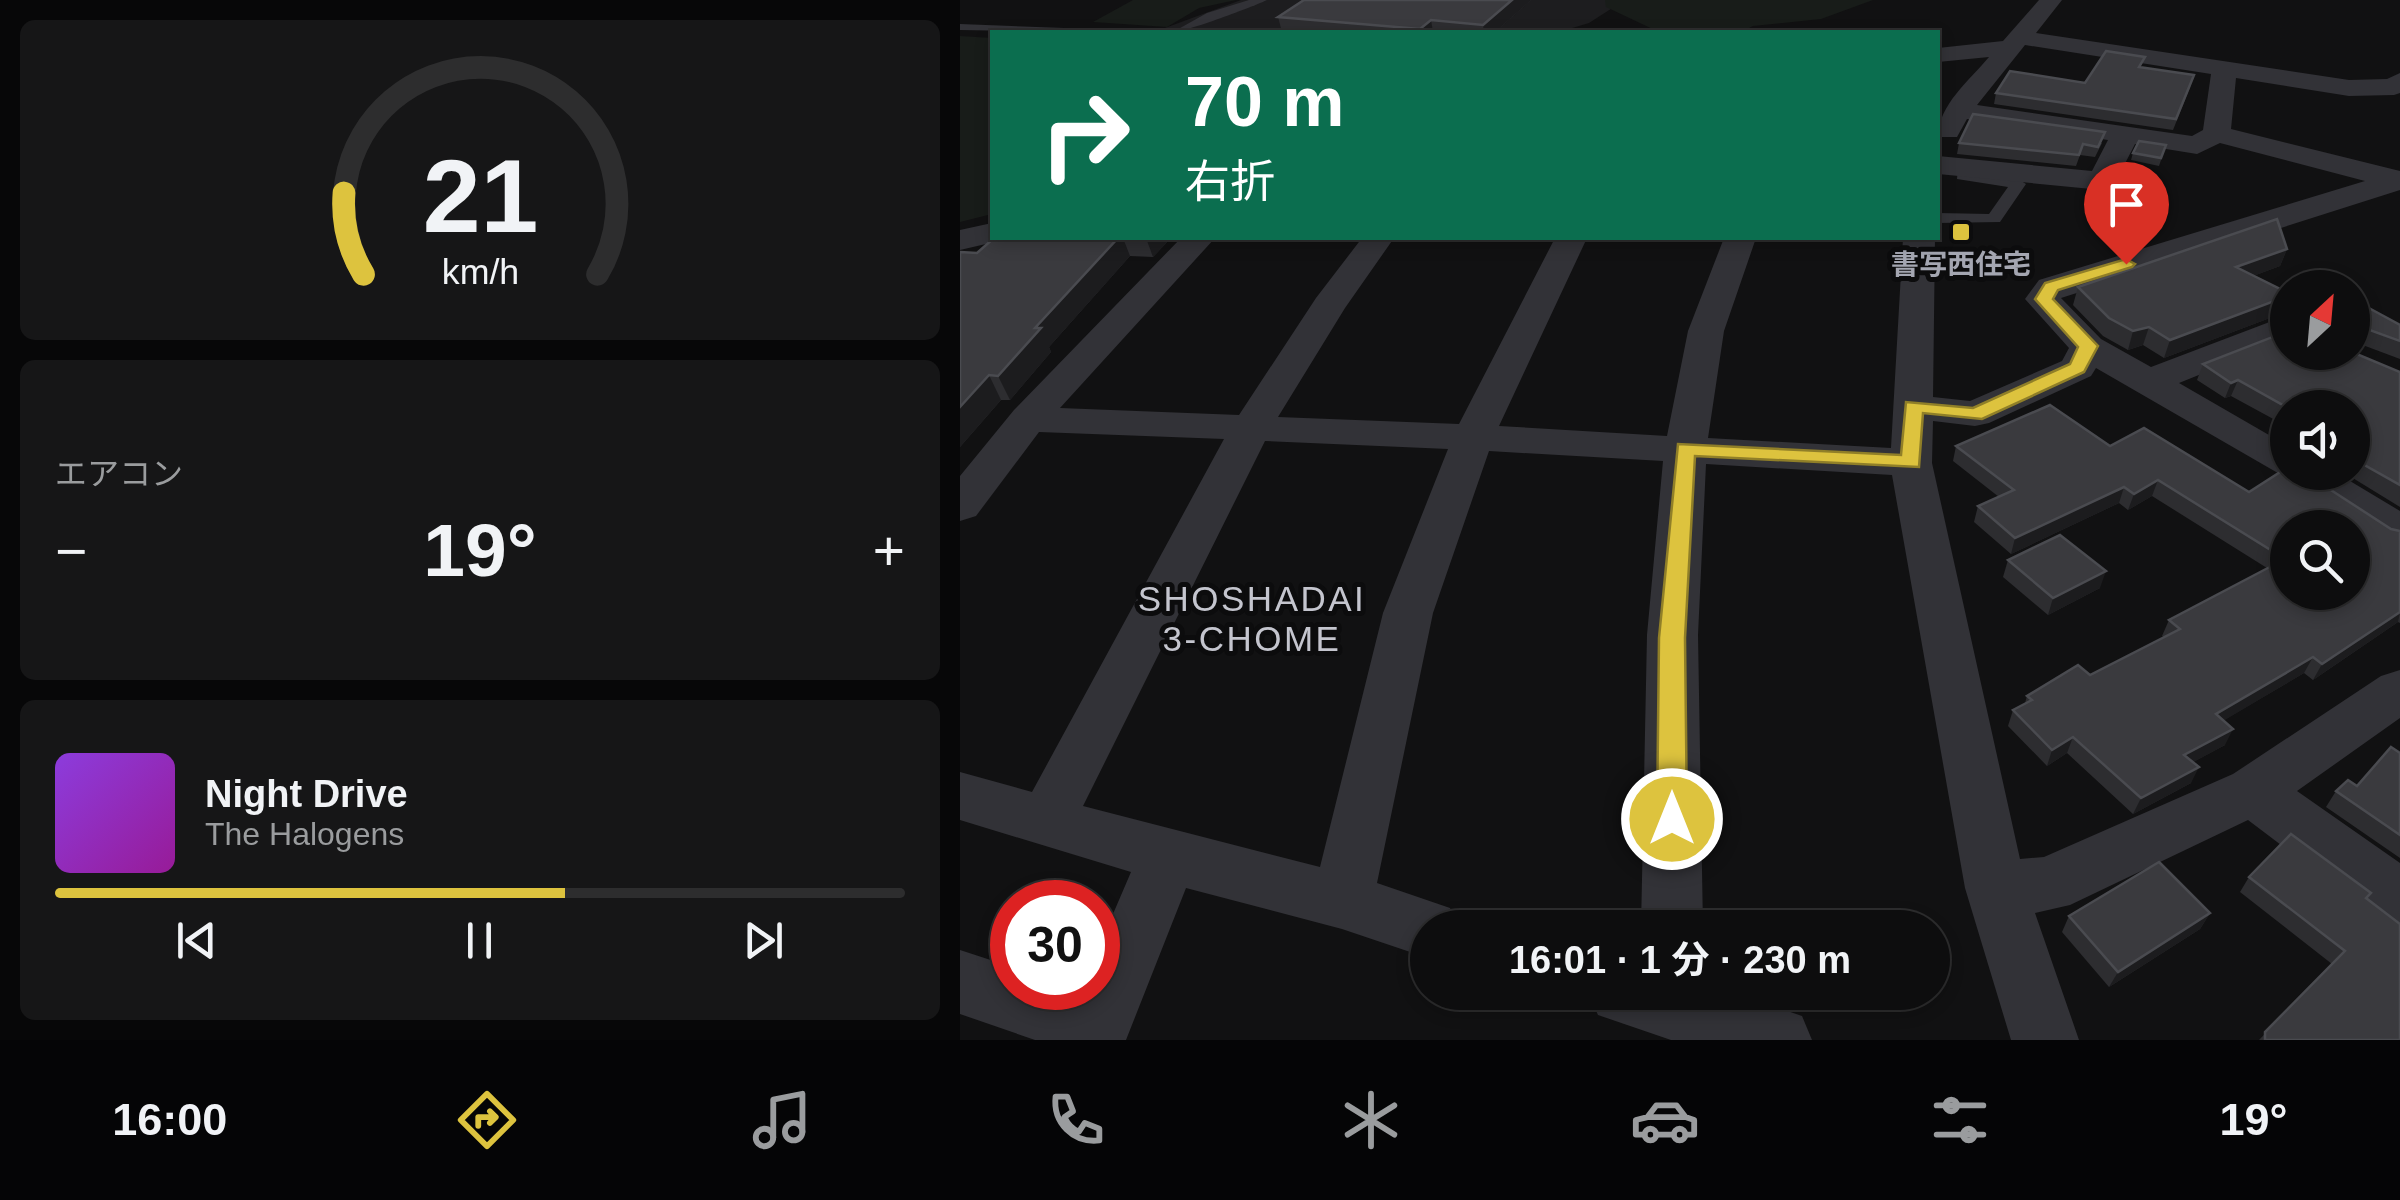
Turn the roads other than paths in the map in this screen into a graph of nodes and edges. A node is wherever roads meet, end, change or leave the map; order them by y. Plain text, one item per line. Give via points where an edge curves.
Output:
1 (1261, 0) edge
2 (2051, 0) edge
3 (960, 27) edge
4 (1022, 30) edge
5 (1184, 30) edge
6 (2012, 43) junction
7 (1940, 55) edge
8 (2225, 68) junction
9 (2400, 82) edge
10 (1958, 110) junction
11 (2216, 134) junction
12 (2125, 135) junction
13 (1940, 144) edge
14 (1951, 166) edge
15 (2399, 180) edge
16 (1940, 218) edge
17 (990, 233) edge
18 (960, 240) edge
19 (1197, 240) edge
20 (1376, 240) edge
21 (1570, 240) edge
22 (1739, 240) edge
23 (1919, 240) edge
24 (2270, 333) edge
25 (2088, 346) junction
26 (2148, 382) junction
27 (1913, 406) junction
28 (1028, 419) junction
29 (1248, 428) junction
30 (1473, 437) junction
31 (1685, 449) junction
32 (2270, 453) edge
33 (1911, 462) junction
34 (2335, 490) edge
35 (960, 506) edge
36 (2395, 522) edge
37 (2400, 690) edge
38 (2253, 791) junction
39 (960, 796) edge
40 (1046, 821) junction
41 (1168, 857) junction
42 (1996, 888) junction
43 (2400, 898) edge
44 (1342, 900) junction
45 (1672, 910) edge
46 (1410, 923) edge
47 (960, 982) edge
48 (1690, 1010) edge
49 (1094, 1034) edge
50 (1778, 1040) edge
51 (2045, 1040) edge

1 - 5 lane
2 - 6 street
3 - 4 lane
6 - 7 street
6 - 8 street
6 - 10 street
8 - 9 street via 2361,88
8 - 11 street
10 - 12 street
10 - 13 street
11 - 12 street via 2197,145
11 - 15 street
12 - 14 street via 2102,181
14 - 16 lane via 1962,176 2018,184 1994,218
15 - 25 street via 2051,287 2044,299
17 - 18 street
19 - 28 street
20 - 29 street
21 - 30 street
22 - 31 street via 1704,341
23 - 27 street
24 - 26 street
25 - 26 street
25 - 27 street via 2078,368 1975,414
26 - 32 street
27 - 33 street
28 - 29 street
28 - 35 street
29 - 30 street
29 - 40 street
30 - 31 street
30 - 44 street via 1408,613
31 - 33 street
31 - 45 street via 1672,638
33 - 42 street
34 - 36 street
37 - 38 street
38 - 42 street via 2048,885
38 - 43 street
39 - 40 street
40 - 41 street
41 - 44 street
41 - 49 street
42 - 51 street
44 - 46 street
47 - 49 street
48 - 50 street

